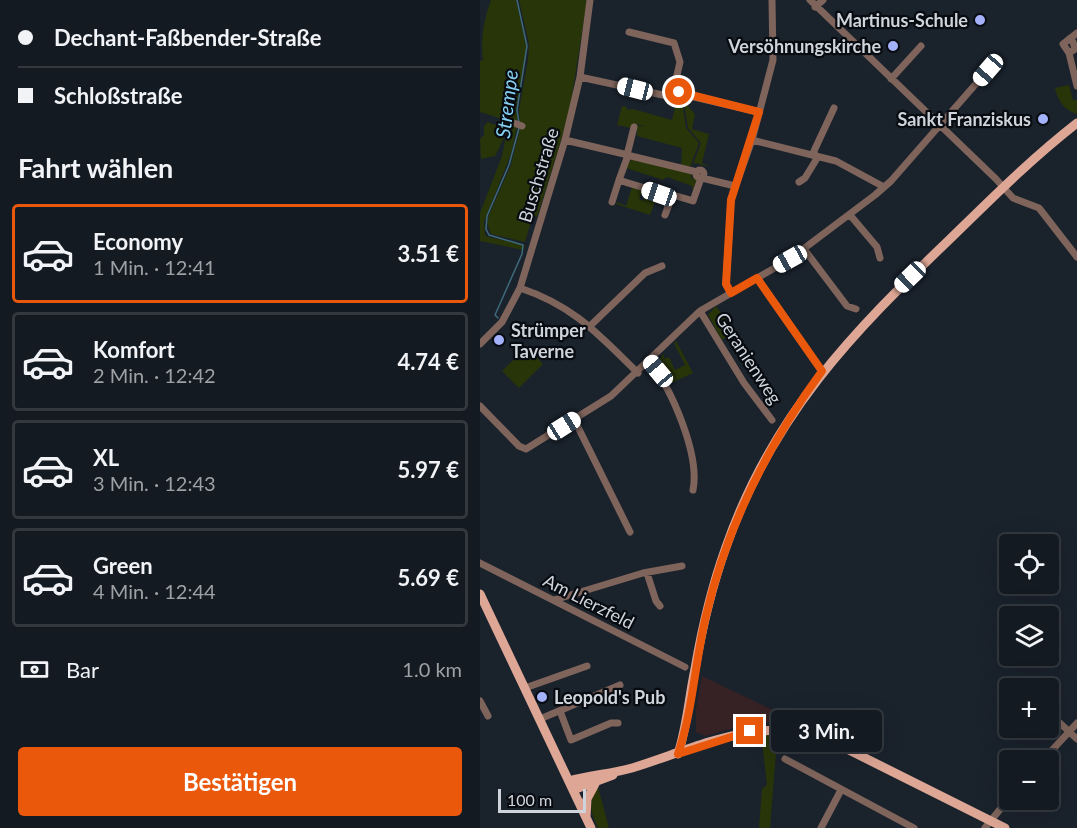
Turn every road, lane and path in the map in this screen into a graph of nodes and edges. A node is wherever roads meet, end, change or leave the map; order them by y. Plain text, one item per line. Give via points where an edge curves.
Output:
1 (590, 0) edge
2 (772, 0) edge
3 (810, 0) edge
4 (823, 0) edge
5 (815, 7) junction
6 (629, 33) dead end
7 (1077, 33) edge
8 (921, 46) dead end
9 (988, 70) dead end
10 (580, 76) junction
11 (891, 79) junction
12 (1077, 86) edge
13 (675, 95) junction
14 (834, 108) dead end
15 (759, 112) junction
16 (514, 123) dead end
17 (1077, 123) edge
18 (939, 125) junction
19 (522, 126) dead end
20 (634, 127) dead end
21 (565, 140) junction
22 (752, 140) junction
23 (628, 155) junction
24 (815, 156) junction
25 (700, 176) junction
26 (619, 180) junction
27 (799, 182) dead end
28 (735, 186) junction
29 (884, 187) junction
30 (1003, 188) junction
31 (673, 194) junction
32 (612, 202) dead end
33 (665, 215) dead end
34 (850, 215) junction
35 (804, 249) junction
36 (1077, 257) edge
37 (880, 258) dead end
38 (662, 266) dead end
39 (757, 278) junction
40 (520, 288) junction
41 (731, 293) junction
42 (856, 309) dead end
43 (700, 311) junction
44 (590, 326) junction
45 (480, 344) edge
46 (649, 361) junction
47 (822, 371) junction
48 (638, 373) junction
49 (480, 406) edge
50 (574, 420) junction
51 (772, 420) dead end
52 (693, 490) dead end
53 (630, 532) dead end
54 (480, 563) edge
55 (682, 566) dead end
56 (647, 573) junction
57 (480, 594) edge
58 (554, 600) junction
59 (660, 606) dead end
60 (483, 608) edge
61 (587, 666) dead end
62 (685, 667) dead end
63 (620, 686) dead end
64 (525, 688) junction
65 (480, 701) edge
66 (560, 711) junction
67 (488, 716) dead end
68 (540, 719) junction
69 (1059, 721) edge
70 (618, 723) dead end
71 (1077, 723) edge
72 (1069, 731) junction
73 (1077, 739) edge
74 (1052, 750) edge
75 (678, 754) junction
76 (784, 759) dead end
77 (622, 771) junction
78 (595, 784) junction
79 (571, 786) junction
80 (841, 790) junction
81 (999, 810) edge
82 (586, 817) junction
83 (898, 824) edge
84 (987, 824) edge
85 (591, 828) edge
86 (821, 828) edge
87 (914, 828) edge
88 (1005, 828) edge

1 - 10 street, Buschstraße
2 - 15 street via 774,51
3 - 5 street
4 - 5 street
5 - 11 street
6 - 13 street via 674,43 680,63
7 - 12 street via 1069,39 1075,49 1068,53
8 - 11 street
9 - 18 street
10 - 13 street
10 - 21 street, Buschstraße
11 - 18 street
13 - 15 street
14 - 24 street
15 - 22 street
16 - 19 street
17 - 30 main road
18 - 29 street
18 - 30 street
20 - 23 street
21 - 23 street
21 - 40 street, Buschstraße
22 - 24 street
22 - 28 street
23 - 25 street
23 - 26 street
24 - 27 street via 805,178
24 - 29 street via 856,170
25 - 28 street
25 - 31 street via 693,201
26 - 31 street via 659,194
26 - 32 street
28 - 41 street via 730,204 726,276
29 - 34 street
30 - 36 street via 1012,198 1039,208
30 - 47 main road via 857,330
31 - 33 street
34 - 35 street
34 - 37 street via 877,247
35 - 39 street
35 - 42 street via 847,306
38 - 44 street via 645,273
39 - 41 street
39 - 47 street
40 - 44 street via 568,308
40 - 45 street, Buschstraße via 502,322
41 - 43 street
43 - 46 street
43 - 51 street, Geranienweg
44 - 48 street
46 - 48 street
46 - 52 street via 658,371 682,427 696,475
47 - 75 main road via 764,459 733,527 705,616
48 - 50 street
49 - 50 street via 523,449
50 - 53 street
54 - 58 street, Am Lierzfeld
55 - 56 street
56 - 58 street
56 - 59 street
57 - 60 main road
58 - 62 street, Am Lierzfeld
60 - 64 main road
61 - 64 street
63 - 66 street
64 - 68 main road
65 - 67 street
66 - 68 street
66 - 70 street via 571,740
68 - 79 main road
69 - 72 street
71 - 72 street
72 - 73 street
72 - 74 street
75 - 77 main road
75 - 84 main road via 760,729 807,732
76 - 80 street
77 - 78 main road
77 - 79 main road
78 - 79 main road
78 - 82 main road via 587,799
79 - 82 main road
80 - 83 street
80 - 86 street
81 - 84 street
82 - 85 main road
83 - 87 street
84 - 88 main road

